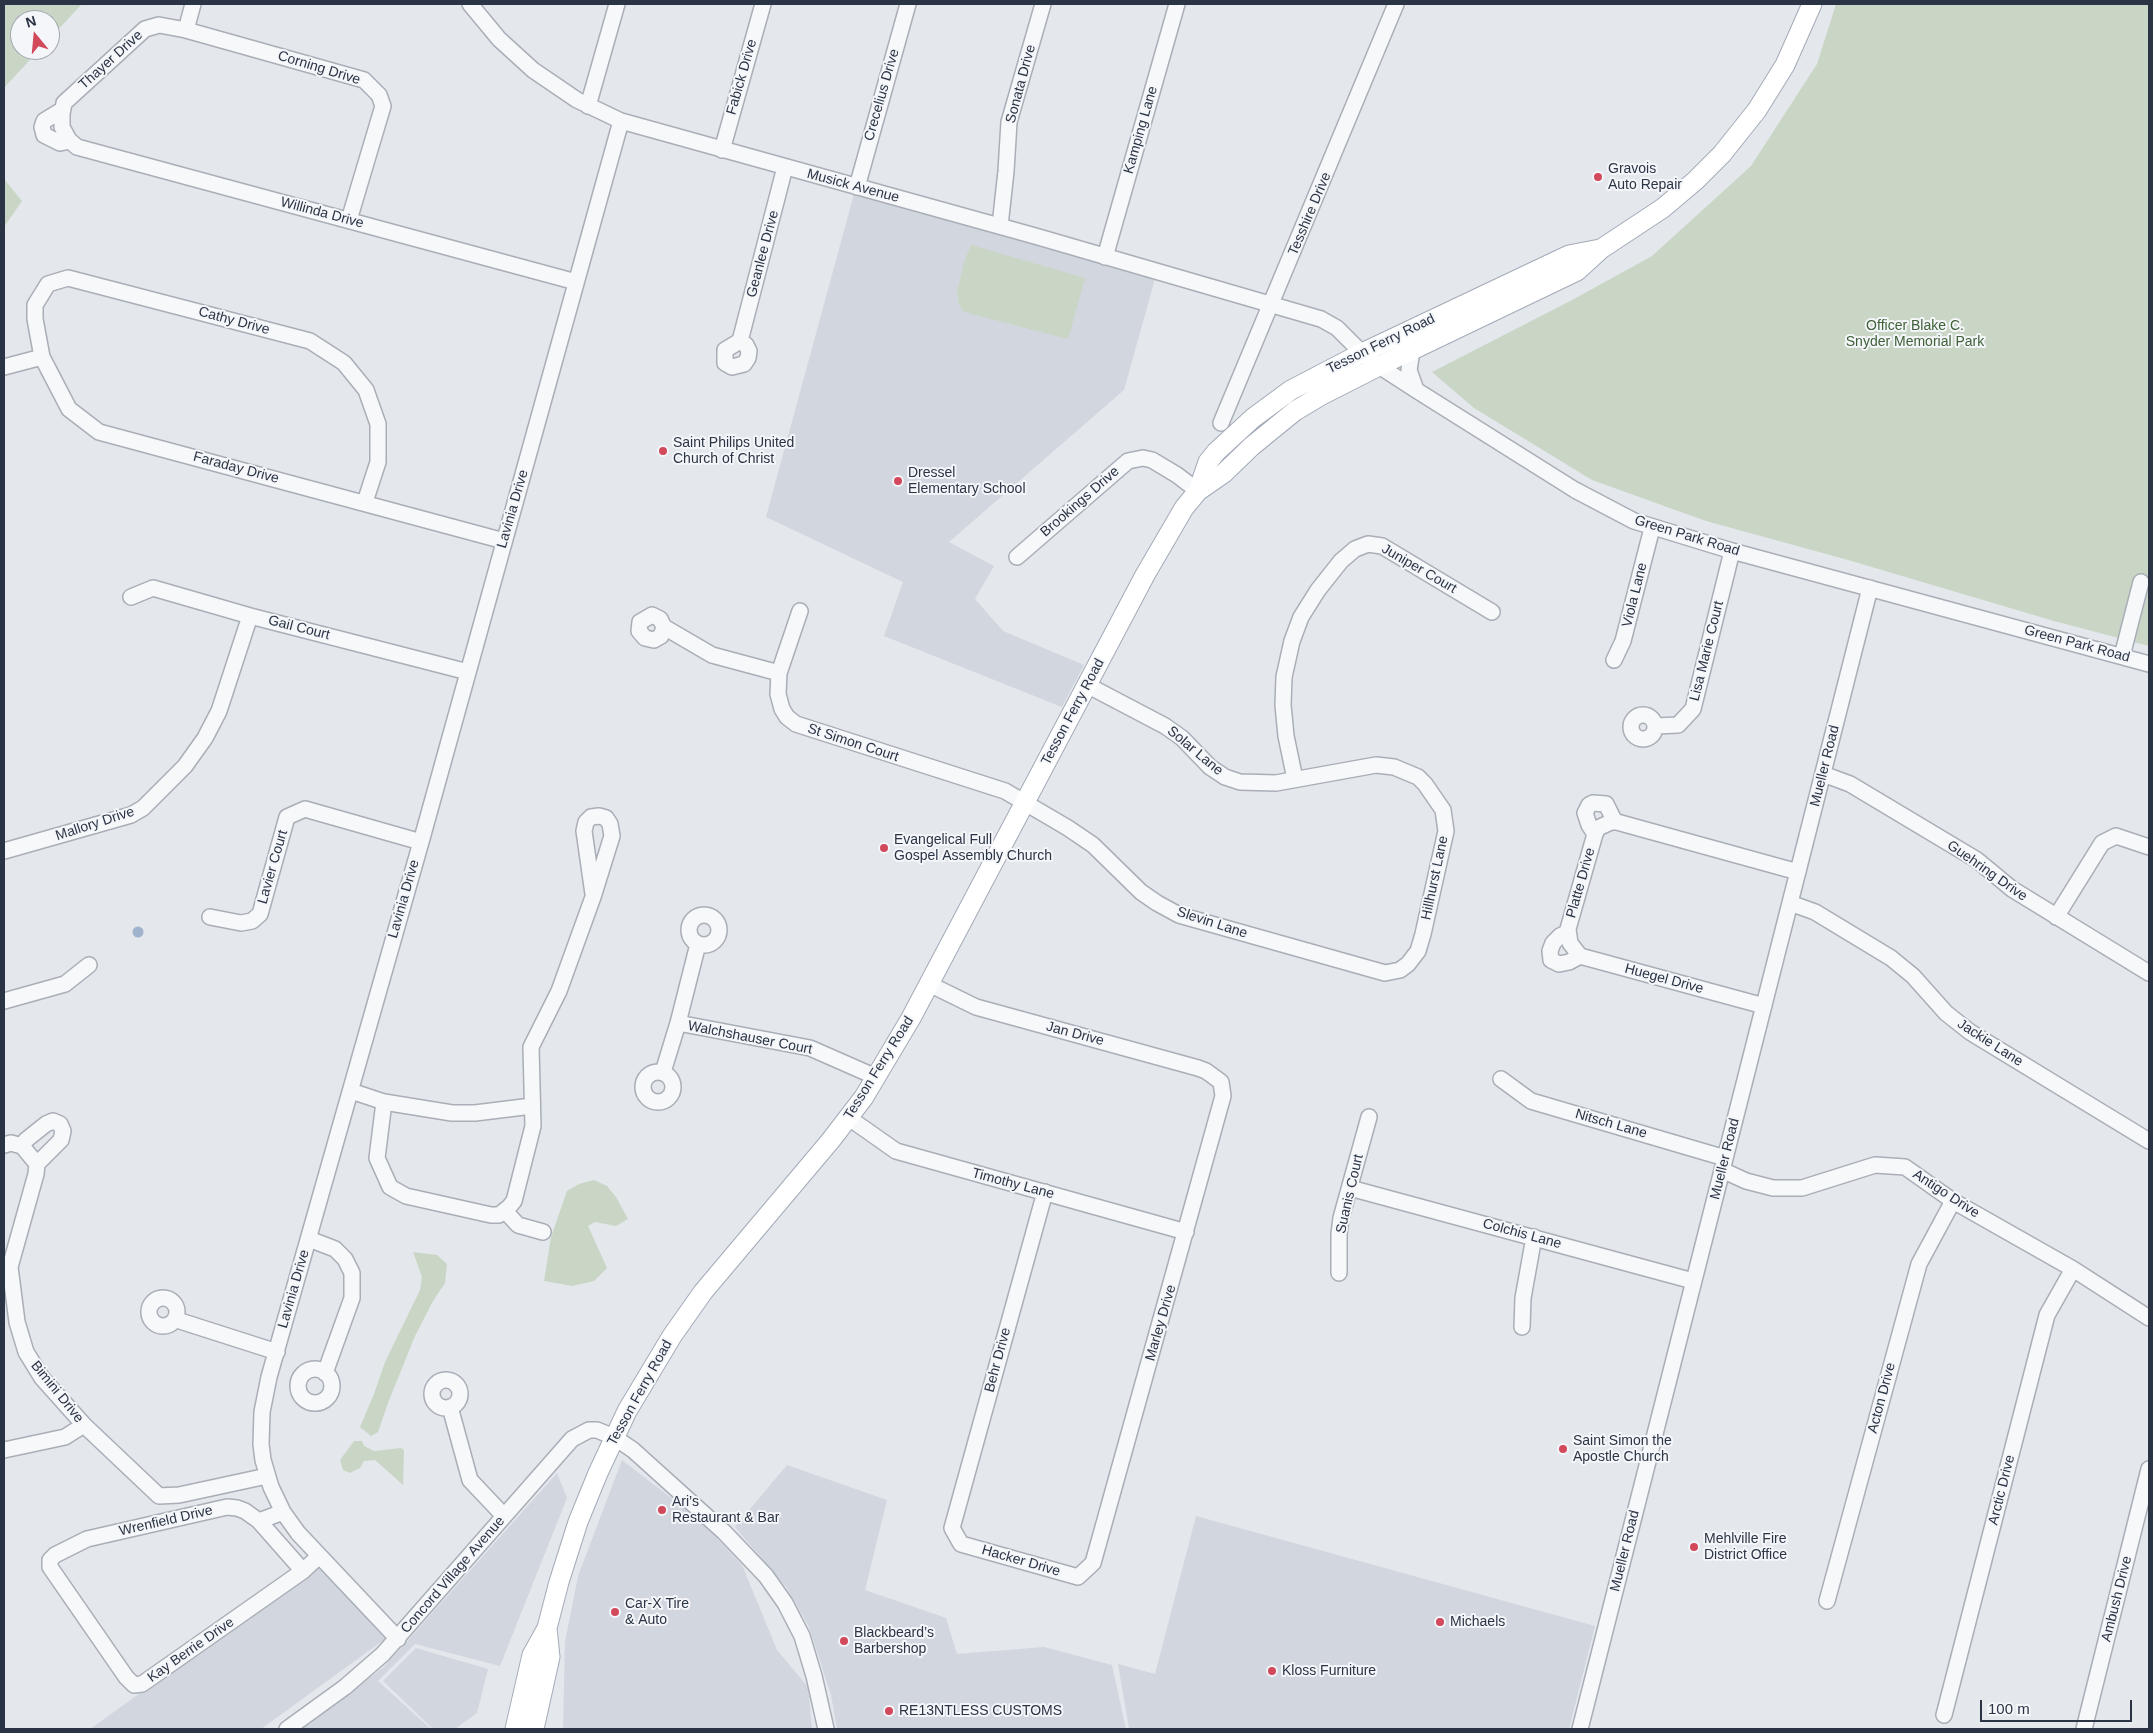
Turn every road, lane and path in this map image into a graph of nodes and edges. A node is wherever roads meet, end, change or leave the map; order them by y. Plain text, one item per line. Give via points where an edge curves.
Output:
1 (193, 4) edge
2 (470, 4) edge
3 (616, 4) edge
4 (763, 4) edge
5 (908, 4) edge
6 (1043, 4) edge
7 (1178, 4) edge
8 (1396, 4) edge
9 (1812, 4) edge
10 (186, 30) junction
11 (588, 106) junction
12 (62, 110) junction
13 (621, 120) junction
14 (70, 141) junction
15 (722, 150) junction
16 (786, 167) junction
17 (857, 187) junction
18 (349, 220) junction
19 (1000, 226) junction
20 (1601, 249) junction
21 (1105, 257) junction
22 (576, 282) junction
23 (1272, 303) junction
24 (740, 341) dead end
25 (1412, 351) junction
26 (1362, 353) junction
27 (42, 357) junction
28 (1379, 366) junction
29 (4, 367) edge
30 (1416, 390) junction
31 (1221, 423) dead end
32 (1198, 491) junction
33 (365, 502) junction
34 (1652, 528) junction
35 (504, 541) junction
36 (1732, 551) junction
37 (1017, 557) dead end
38 (2141, 582) dead end
39 (1870, 588) junction
40 (131, 597) dead end
41 (800, 611) dead end
42 (1492, 612) dead end
43 (250, 616) junction
44 (664, 627) dead end
45 (2122, 656) junction
46 (1614, 660) dead end
47 (2149, 664) edge
48 (468, 672) junction
49 (779, 673) junction
50 (1087, 685) junction
51 (1656, 726) dead end
52 (1823, 774) junction
53 (1295, 779) junction
54 (1425, 784) joint
55 (1024, 804) junction
56 (421, 842) junction
57 (2149, 847) edge
58 (4, 851) edge
59 (1798, 872) junction
60 (593, 894) dead end
61 (1790, 903) junction
62 (210, 917) dead end
63 (2056, 917) junction
64 (1569, 938) junction
65 (698, 944) dead end
66 (1580, 956) junction
67 (89, 965) dead end
68 (1400, 970) joint
69 (2149, 973) edge
70 (929, 984) junction
71 (4, 1001) edge
72 (1764, 1006) junction
73 (678, 1023) junction
74 (663, 1072) dead end
75 (876, 1077) junction
76 (1502, 1079) dead end
77 (1221, 1082) joint
78 (351, 1091) junction
79 (384, 1102) junction
80 (532, 1106) junction
81 (1369, 1117) dead end
82 (849, 1118) junction
83 (2149, 1141) edge
84 (4, 1145) edge
85 (1724, 1164) junction
86 (1350, 1188) junction
87 (1045, 1192) junction
88 (1953, 1201) junction
89 (506, 1211) junction
90 (543, 1232) dead end
91 (1186, 1232) junction
92 (1534, 1237) junction
93 (308, 1239) junction
94 (7, 1268) edge
95 (2072, 1269) junction
96 (1339, 1273) dead end
97 (1693, 1281) junction
98 (2149, 1318) edge
99 (177, 1320) dead end
100 (1522, 1327) dead end
101 (276, 1352) junction
102 (325, 1373) dead end
103 (450, 1407) dead end
104 (84, 1425) junction
105 (614, 1436) junction
106 (4, 1450) edge
107 (2149, 1468) edge
108 (267, 1476) junction
109 (283, 1512) junction
110 (504, 1516) junction
111 (259, 1521) junction
112 (952, 1528) joint
113 (319, 1556) junction
114 (50, 1560) joint
115 (1093, 1563) joint
116 (303, 1571) junction
117 (1827, 1601) dead end
118 (547, 1628) junction
119 (398, 1639) junction
120 (1944, 1715) dead end
121 (291, 1728) edge
122 (515, 1729) edge
123 (534, 1729) edge
124 (826, 1729) edge
125 (1580, 1729) edge
126 (2084, 1729) edge

1 - 10 street
2 - 11 street, Musick Avenue via 524,62
3 - 11 street
4 - 15 street, Fabick Drive
5 - 17 street, Crecelius Drive
6 - 19 street, Sonata Drive via 1009,122
7 - 21 street, Kamping Lane
8 - 23 street, Tesshire Drive
9 - 20 main road, Tesson Ferry Road via 1785,65 1730,145 1682,193
10 - 12 street, Thayer Drive via 159,25 145,29 64,103
10 - 18 street, Corning Drive via 364,80 380,95 383,106
11 - 13 street, Musick Avenue
12 - 14 street via 62,127
12 - 14 street, Willinda Drive via 44,121 44,135 60,143
13 - 15 street, Musick Avenue
13 - 22 street, Lavinia Drive
14 - 18 street, Willinda Drive via 77,147
15 - 16 street, Musick Avenue
16 - 17 street, Musick Avenue
16 - 24 street, Geanlee Drive
17 - 19 street, Musick Avenue
18 - 22 street, Willinda Drive
19 - 21 street, Musick Avenue
20 - 25 main road, Tesson Ferry Road via 1577,271
20 - 26 main road, Tesson Ferry Road via 1569,255
21 - 23 street, Musick Avenue
22 - 35 street, Lavinia Drive
23 - 26 street, Green Park Road via 1329,323 1346,335
23 - 31 street, Tesshire Drive
25 - 28 main road, Tesson Ferry Road
25 - 30 street via 1409,370
26 - 28 street, Green Park Road
26 - 32 main road, Tesson Ferry Road via 1291,390 1253,418 1208,462
27 - 29 street
27 - 33 street, Faraday Drive via 69,409 99,432
27 - 33 street, Cathy Drive via 35,305 48,284 68,278 310,341 344,363 366,390 378,424 378,462
28 - 30 street, Green Park Road
28 - 32 main road, Tesson Ferry Road via 1295,411 1224,473
30 - 34 street, Green Park Road via 1575,490 1622,516
32 - 37 street, Brookings Drive via 1152,460 1128,461
32 - 50 main road, Tesson Ferry Road via 1167,535
33 - 35 street, Faraday Drive
34 - 36 street, Green Park Road
34 - 46 street, Viola Lane via 1624,641
35 - 48 street, Lavinia Drive
36 - 39 street, Green Park Road
36 - 51 street, Lisa Marie Court via 1693,709 1678,725
38 - 45 street
39 - 45 street, Green Park Road
39 - 52 street, Mueller Road
40 - 43 street, Gail Court via 153,588
41 - 49 street, St Simon Court
42 - 53 street, Juniper Court via 1382,546 1368,544 1355,549 1318,590 1301,617 1292,640 1284,677 1283,705
43 - 48 street, Gail Court
43 - 58 street, Mallory Drive via 219,711 206,738 185,766 144,808 131,815
44 - 49 street via 712,654
45 - 47 street, Green Park Road
48 - 56 street, Lavinia Drive
49 - 55 street, St Simon Court via 778,694 782,708 796,724 1005,791
50 - 53 street, Solar Lane via 1165,726 1225,777 1258,784
50 - 55 main road, Tesson Ferry Road
52 - 59 street, Mueller Road
52 - 63 street, Guehring Drive via 1850,784 1977,860 2012,889
53 - 54 street, Solar Lane via 1386,765 1410,772
54 - 68 street, Hillhurst Lane via 1443,810 1446,831 1418,951
55 - 68 street, Slevin Lane via 1093,846 1141,892 1178,915 1385,972
55 - 70 main road, Tesson Ferry Road
56 - 62 street, Lavier Court via 305,809 287,817 260,914 252,921 242,923
56 - 78 street, Lavinia Drive
57 - 63 street via 2116,836 2102,843
59 - 61 street, Mueller Road
59 - 64 street, Platte Drive via 1605,827
60 - 80 street via 559,991 531,1047
61 - 72 street, Mueller Road
61 - 83 street, Jackie Lane via 1815,912 1891,958 1913,976 1946,1013 1970,1032
63 - 69 street, Guehring Drive
64 - 66 street
64 - 66 street, Platte Drive via 1560,936 1553,943 1550,951 1552,960 1559,964
65 - 73 street, Walchshauser Court
66 - 72 street, Huegel Drive
67 - 71 street via 65,984
70 - 75 main road, Tesson Ferry Road
70 - 77 street, Jan Drive via 976,1008 1198,1068
72 - 85 street, Mueller Road
73 - 74 street, Walchshauser Court
73 - 75 street, Walchshauser Court via 810,1048
75 - 82 main road, Tesson Ferry Road
76 - 85 street, Nitsch Lane via 1531,1101
77 - 91 street, Marley Drive via 1223,1096
78 - 79 street
78 - 93 street, Lavinia Drive
79 - 80 street via 452,1113
79 - 89 street via 377,1158 390,1187 406,1196 491,1215
80 - 89 street via 533,1126 514,1202
81 - 86 street, Suanis Court
82 - 87 street, Timothy Lane via 896,1152
82 - 105 main road, Tesson Ferry Road via 688,1311
84 - 94 street, Bimini Drive via 11,1143 29,1154 36,1174
85 - 88 street, Antigo Drive via 1746,1181 1773,1188 1802,1188 1875,1165 1905,1167
85 - 97 street, Mueller Road
86 - 92 street, Colchis Lane
86 - 96 street, Suanis Court via 1339,1234
87 - 91 street, Timothy Lane
87 - 112 street, Behr Drive
88 - 95 street, Antigo Drive
88 - 117 street, Acton Drive via 1919,1264
89 - 90 street via 518,1225
91 - 115 street, Marley Drive
92 - 97 street, Colchis Lane
92 - 100 street via 1523,1298
93 - 101 street, Lavinia Drive
93 - 102 street via 335,1249 352,1273 352,1298
94 - 104 street, Bimini Drive via 26,1352 42,1378
95 - 98 street, Antigo Drive
95 - 120 street, Arctic Drive via 2047,1315
97 - 125 street, Mueller Road
99 - 101 street
101 - 108 street, Lavinia Drive via 262,1412 261,1444
103 - 110 street via 470,1480
104 - 106 street via 65,1437
104 - 108 street, Bimini Drive via 159,1496 180,1495
105 - 110 street, Concord Village Avenue via 597,1430 577,1434
105 - 118 main road, Tesson Ferry Road via 578,1522
105 - 124 street via 724,1532 776,1589 807,1650
107 - 126 street, Ambush Drive
108 - 109 street, Lavinia Drive
109 - 111 street
109 - 113 street, Lavinia Drive
110 - 119 street, Concord Village Avenue
111 - 114 street, Wrenfield Drive via 245,1511 227,1507 87,1539 60,1551
111 - 116 street, Wrenfield Drive
112 - 115 street, Hacker Drive via 961,1544 1078,1577
113 - 116 street, Kay Berrie Drive
113 - 119 street, Lavinia Drive
114 - 116 street, Kay Berrie Drive via 54,1574 134,1685 142,1684
118 - 122 main road, Tesson Ferry Road via 532,1656
118 - 123 main road, Tesson Ferry Road via 550,1657
119 - 121 street, Concord Village Avenue via 369,1668

